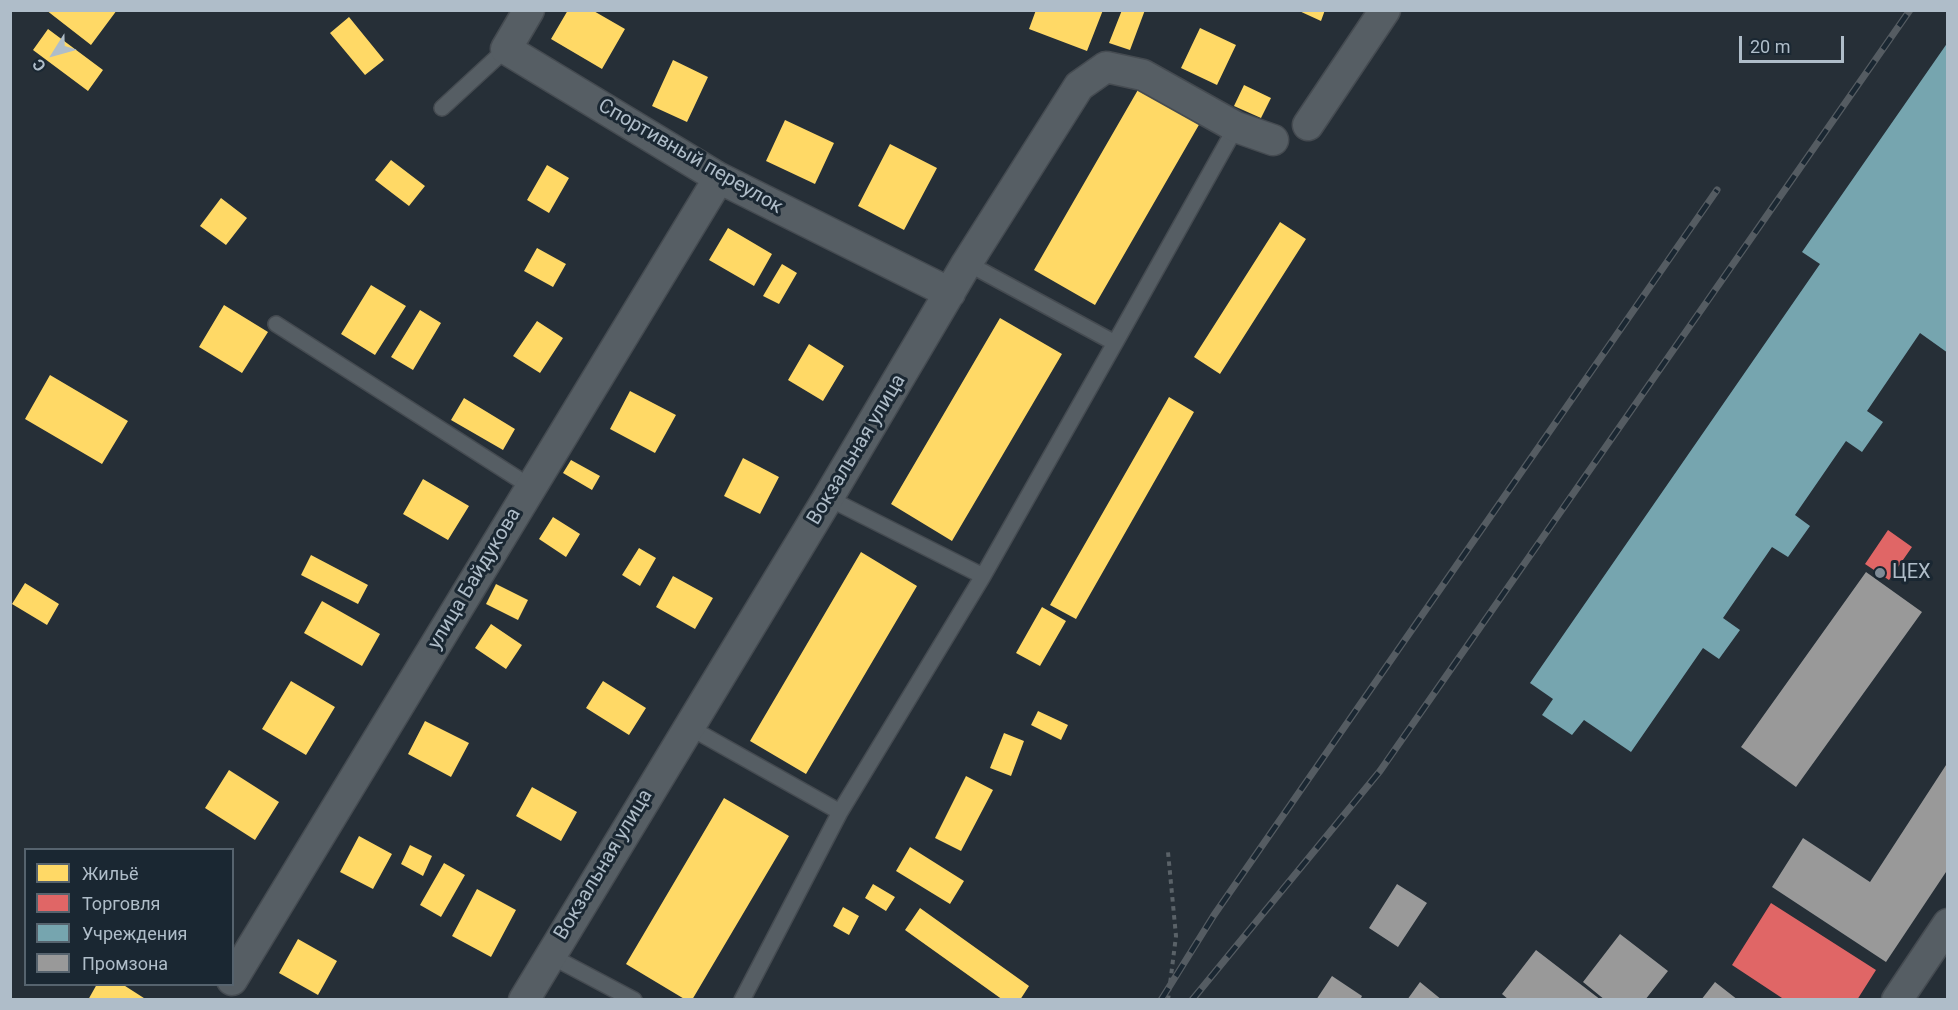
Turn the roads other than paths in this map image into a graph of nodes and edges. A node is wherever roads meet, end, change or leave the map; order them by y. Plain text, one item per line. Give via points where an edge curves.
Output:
1 (529, 10) edge
2 (1385, 10) edge
3 (506, 49) junction
4 (442, 108) dead end
5 (1308, 125) dead end
6 (1236, 127) junction
7 (1273, 140) dead end
8 (719, 178) junction
9 (967, 263) junction
10 (950, 293) junction
11 (276, 324) dead end
12 (1115, 343) junction
13 (531, 487) junction
14 (828, 498) junction
15 (983, 576) junction
16 (689, 727) junction
17 (840, 812) junction
18 (1947, 924) edge
19 (549, 955) junction
20 (234, 977) edge
21 (229, 986) edge
22 (221, 999) edge
23 (524, 999) edge
24 (634, 999) edge
25 (742, 999) edge
26 (1897, 999) edge

1 - 3 street
2 - 5 street
3 - 4 lane
3 - 8 street, Спортивный переулок
6 - 7 street, Вокзальная улица
6 - 9 street, Вокзальная улица via 1143,75 1106,67 1079,86
6 - 12 lane
8 - 10 street, Спортивный переулок
8 - 13 street, улица Байдукова
9 - 10 street, Вокзальная улица
9 - 12 lane
10 - 14 street, Вокзальная улица
11 - 13 lane
12 - 15 lane
13 - 20 street, улица Байдукова
14 - 15 lane
14 - 16 street, Вокзальная улица
15 - 17 lane
16 - 17 lane
16 - 19 street, Вокзальная улица
17 - 25 lane
18 - 26 street
19 - 23 street, Вокзальная улица
19 - 24 lane
21 - 22 street

